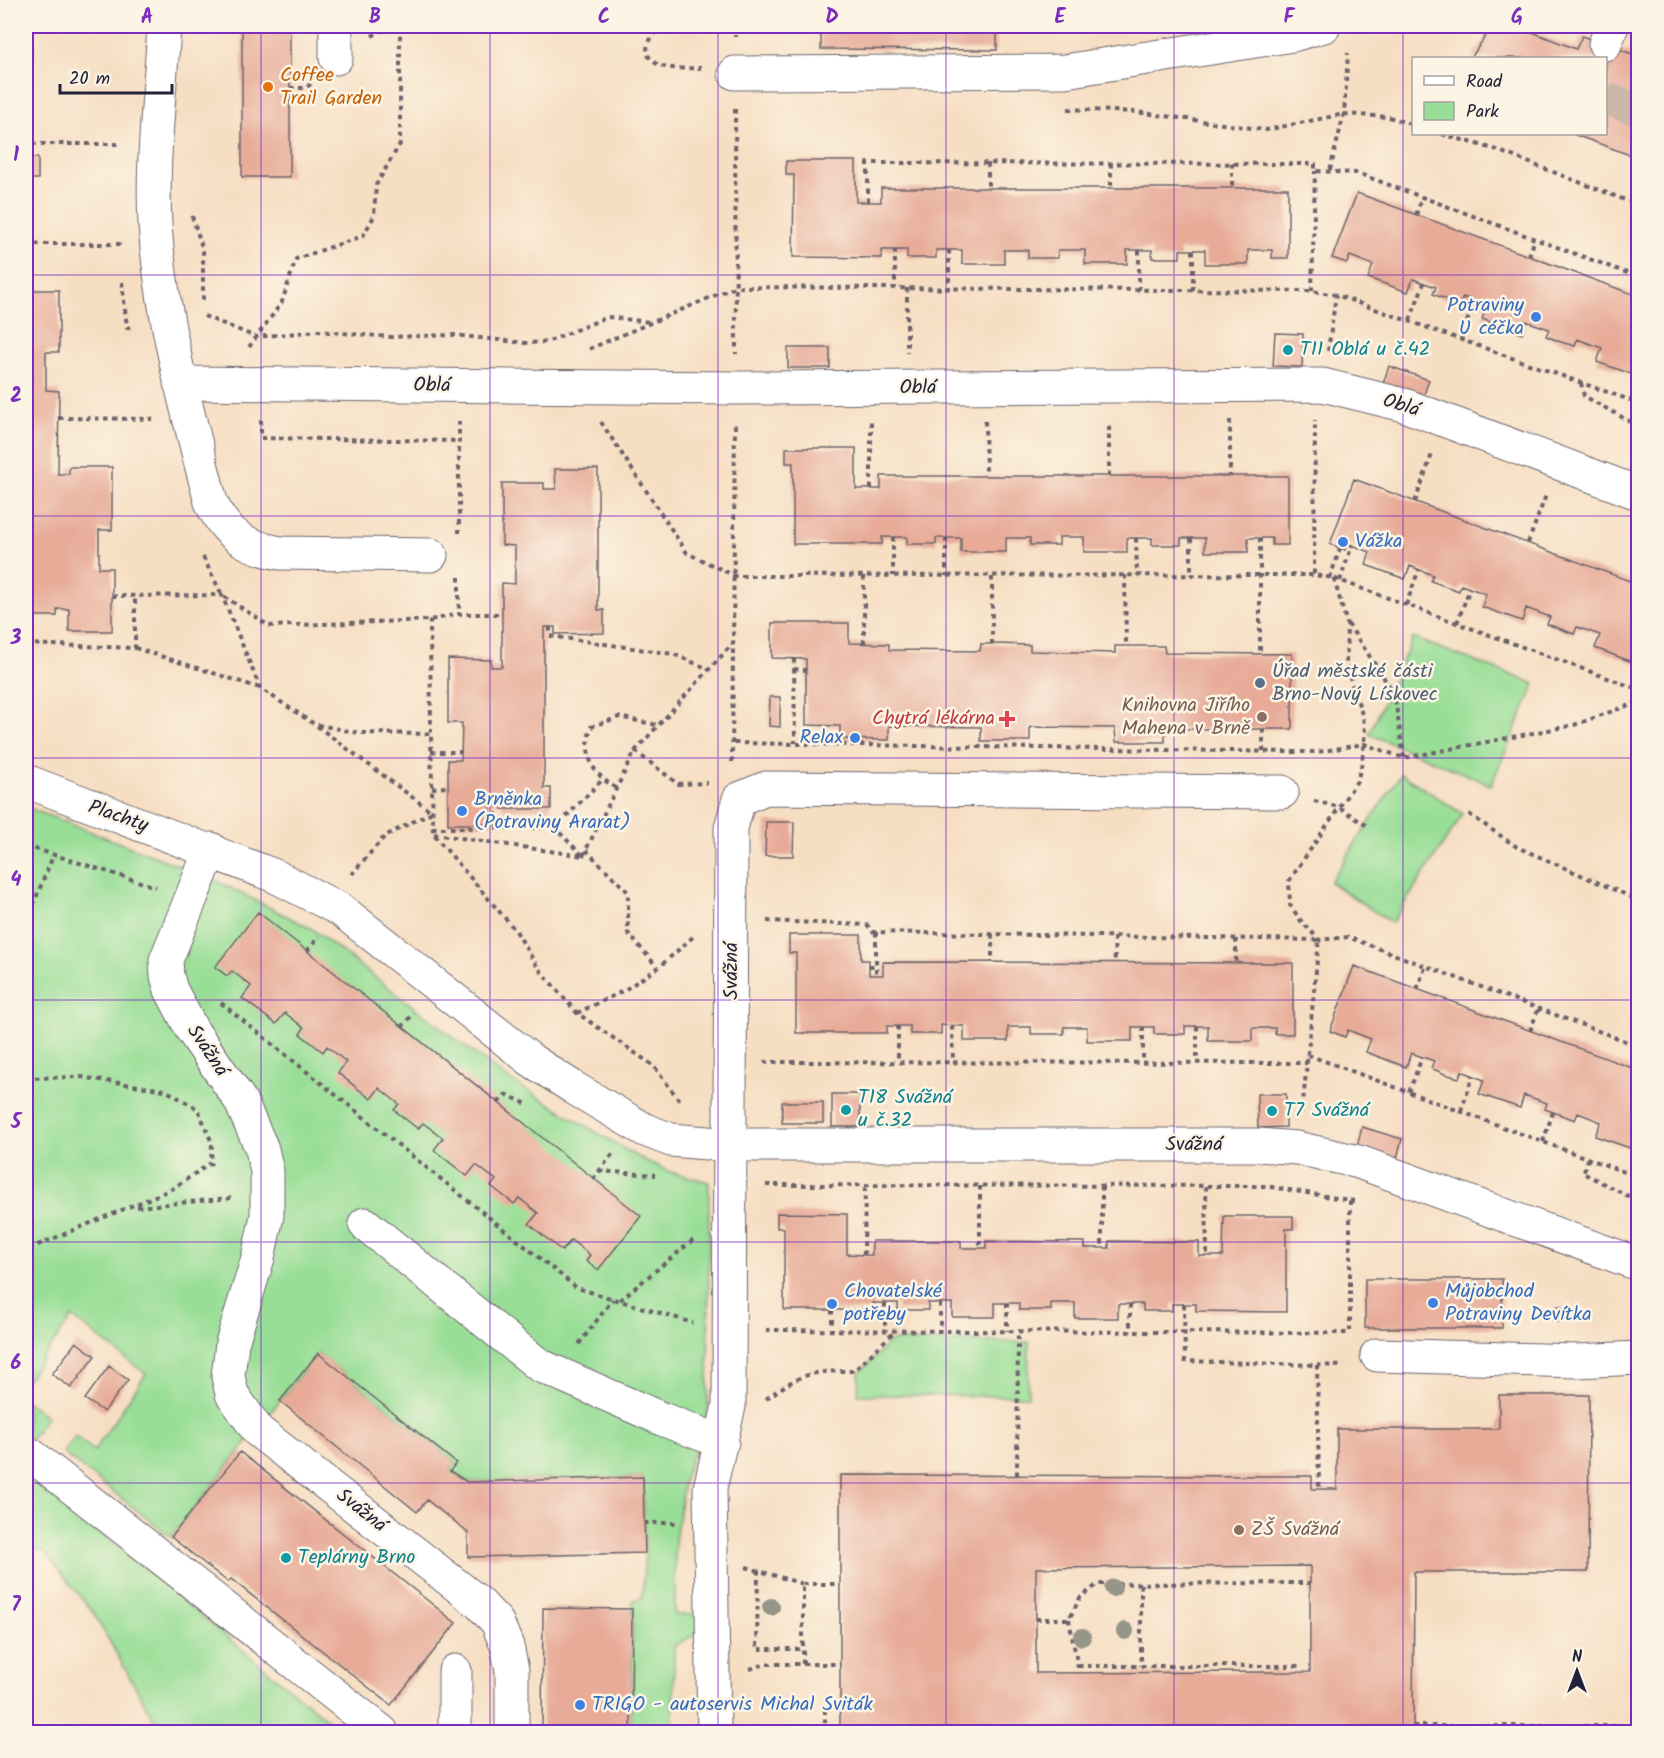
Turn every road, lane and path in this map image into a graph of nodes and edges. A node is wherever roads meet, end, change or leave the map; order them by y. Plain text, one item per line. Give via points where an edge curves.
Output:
1 (164, 26) edge
2 (336, 26) edge
3 (400, 26) edge
4 (665, 26) edge
5 (1324, 26) edge
6 (1348, 49) dead end
7 (336, 58) dead end
8 (735, 73) junction
9 (1058, 106) dead end
10 (1344, 114) junction
11 (1412, 125) edge
12 (1445, 135) edge
13 (32, 144) dead end
14 (125, 144) dead end
15 (988, 163) junction
16 (1111, 163) junction
17 (1232, 163) junction
18 (1330, 170) junction
19 (1315, 171) junction
20 (988, 188) dead end
21 (1111, 188) dead end
22 (1232, 188) dead end
23 (1422, 197) junction
24 (868, 202) dead end
25 (1638, 205) edge
26 (190, 209) dead end
27 (1416, 215) dead end
28 (1535, 239) junction
29 (26, 244) edge
30 (123, 244) dead end
31 (895, 250) dead end
32 (949, 250) dead end
33 (1139, 250) dead end
34 (1193, 250) dead end
35 (1528, 256) dead end
36 (1638, 277) edge
37 (1424, 283) dead end
38 (735, 287) junction
39 (895, 288) junction
40 (907, 288) junction
41 (949, 288) junction
42 (1139, 290) junction
43 (1193, 290) junction
44 (1312, 291) junction
45 (1474, 302) dead end
46 (203, 315) junction
47 (1410, 321) junction
48 (653, 322) junction
49 (204, 325) dead end
50 (256, 337) junction
51 (1461, 339) junction
52 (579, 353) dead end
53 (244, 354) dead end
54 (737, 363) dead end
55 (1581, 382) junction
56 (180, 383) junction
57 (907, 388) junction
58 (1638, 403) edge
59 (595, 414) dead end
60 (735, 414) dead end
61 (871, 415) dead end
62 (985, 415) dead end
63 (261, 416) dead end
64 (1109, 416) dead end
65 (1240, 417) dead end
66 (1305, 417) dead end
67 (59, 418) dead end
68 (1315, 418) junction
69 (1322, 418) dead end
70 (154, 419) dead end
71 (1638, 426) edge
72 (1423, 447) dead end
73 (986, 476) dead end
74 (1109, 476) dead end
75 (1230, 476) dead end
76 (1537, 488) dead end
77 (871, 489) dead end
78 (1547, 492) junction
79 (1638, 493) edge
80 (1557, 495) dead end
81 (1414, 502) dead end
82 (459, 515) dead end
83 (893, 537) dead end
84 (946, 538) dead end
85 (1136, 538) dead end
86 (1191, 538) dead end
87 (1260, 538) dead end
88 (1528, 543) dead end
89 (1352, 545) dead end
90 (1340, 548) dead end
91 (431, 555) dead end
92 (1419, 569) dead end
93 (1125, 575) junction
94 (1137, 575) junction
95 (1191, 575) junction
96 (1260, 575) junction
97 (1314, 575) junction
98 (735, 576) junction
99 (864, 576) junction
100 (893, 576) junction
101 (946, 576) junction
102 (992, 576) junction
103 (1331, 578) junction
104 (1340, 581) junction
105 (1470, 588) dead end
106 (112, 596) dead end
107 (135, 596) junction
108 (1406, 604) junction
109 (430, 620) dead end
110 (1457, 623) junction
111 (1347, 624) junction
112 (550, 627) dead end
113 (735, 641) junction
114 (864, 643) dead end
115 (26, 644) edge
116 (992, 644) dead end
117 (1126, 646) dead end
118 (135, 648) junction
119 (1260, 654) dead end
120 (794, 659) dead end
121 (709, 669) junction
122 (794, 669) junction
123 (806, 670) dead end
124 (1638, 687) edge
125 (260, 688) junction
126 (1638, 702) edge
127 (314, 723) junction
128 (658, 725) junction
129 (1263, 729) dead end
130 (431, 734) junction
131 (734, 743) junction
132 (795, 743) junction
133 (1364, 744) junction
134 (634, 751) junction
135 (1263, 751) junction
136 (431, 752) junction
137 (461, 752) dead end
138 (1404, 758) junction
139 (602, 780) junction
140 (26, 781) edge
141 (727, 784) junction
142 (447, 787) dead end
143 (432, 788) junction
144 (616, 788) junction
145 (1282, 792) joint
146 (496, 803) dead end
147 (1339, 807) junction
148 (432, 812) junction
149 (1469, 814) dead end
150 (1367, 826) dead end
151 (432, 828) junction
152 (496, 828) junction
153 (555, 828) junction
154 (433, 834) junction
155 (26, 846) edge
156 (211, 849) junction
157 (585, 850) junction
158 (53, 856) junction
159 (583, 856) junction
160 (190, 898) junction
161 (1638, 900) edge
162 (333, 906) junction
163 (762, 921) dead end
164 (26, 922) edge
165 (876, 932) junction
166 (697, 934) dead end
167 (992, 934) junction
168 (1114, 937) junction
169 (1236, 939) junction
170 (1319, 940) junction
171 (992, 962) dead end
172 (1115, 963) dead end
173 (1236, 963) dead end
174 (1426, 965) junction
175 (869, 966) dead end
176 (876, 966) junction
177 (658, 968) junction
178 (876, 975) dead end
179 (1417, 989) dead end
180 (213, 997) dead end
181 (1539, 1007) junction
182 (577, 1013) junction
183 (898, 1026) dead end
184 (952, 1026) dead end
185 (1197, 1026) dead end
186 (1143, 1027) dead end
187 (1530, 1031) dead end
188 (1638, 1046) edge
189 (1308, 1055) junction
190 (1422, 1057) dead end
191 (763, 1062) dead end
192 (898, 1062) junction
193 (953, 1062) junction
194 (1143, 1062) junction
195 (1197, 1062) junction
196 (1307, 1063) junction
197 (1473, 1076) dead end
198 (26, 1078) edge
199 (509, 1089) dead end
200 (1409, 1092) junction
201 (498, 1103) dead end
202 (686, 1111) dead end
203 (1461, 1111) junction
204 (1553, 1112) dead end
205 (1301, 1116) dead end
206 (1543, 1142) junction
207 (731, 1145) junction
208 (612, 1155) dead end
209 (1588, 1158) junction
210 (599, 1171) junction
211 (663, 1176) dead end
212 (1638, 1177) edge
213 (593, 1179) dead end
214 (762, 1185) dead end
215 (865, 1186) junction
216 (980, 1186) junction
217 (1102, 1186) junction
218 (1206, 1186) junction
219 (268, 1194) junction
220 (1350, 1200) junction
221 (1638, 1201) edge
222 (1361, 1203) dead end
223 (133, 1207) junction
224 (365, 1224) dead end
225 (697, 1236) dead end
226 (980, 1248) dead end
227 (1102, 1248) dead end
228 (26, 1250) edge
229 (864, 1255) dead end
230 (1207, 1256) dead end
231 (1638, 1263) edge
232 (613, 1299) junction
233 (1627, 1300) dead end
234 (620, 1301) junction
235 (885, 1303) dead end
236 (940, 1304) dead end
237 (1007, 1304) dead end
238 (1130, 1304) dead end
239 (1184, 1304) dead end
240 (1638, 1304) edge
241 (832, 1310) dead end
242 (703, 1325) dead end
243 (763, 1330) dead end
244 (832, 1330) junction
245 (885, 1330) junction
246 (896, 1330) junction
247 (940, 1331) junction
248 (1007, 1332) junction
249 (1018, 1332) junction
250 (1130, 1332) junction
251 (1184, 1333) junction
252 (583, 1340) dead end
253 (1638, 1358) edge
254 (1363, 1360) joint
255 (1317, 1365) junction
256 (765, 1400) dead end
257 (722, 1442) junction
258 (31, 1455) dead end
259 (1017, 1475) dead end
260 (1319, 1489) dead end
261 (688, 1522) dead end
262 (644, 1523) dead end
263 (737, 1564) dead end
264 (758, 1570) junction
265 (1310, 1582) dead end
266 (803, 1584) junction
267 (840, 1584) dead end
268 (1141, 1584) junction
269 (1036, 1619) dead end
270 (1069, 1619) junction
271 (804, 1648) junction
272 (803, 1664) junction
273 (840, 1664) dead end
274 (1078, 1666) junction
275 (1141, 1666) junction
276 (1299, 1666) dead end
277 (455, 1671) dead end
278 (743, 1672) dead end
279 (1079, 1673) dead end
280 (825, 1708) dead end
281 (1413, 1726) dead end
282 (1638, 1726) edge
283 (382, 1732) edge
284 (455, 1732) edge
285 (512, 1732) edge
286 (714, 1732) edge
287 (825, 1732) edge

1 - 56 street via 155,187 156,246
2 - 7 street
3 - 50 path via 400,144 376,185 374,216 363,236 296,259 282,302
4 - 8 path via 647,42 654,61 667,67 713,68
5 - 8 street via 1065,71
6 - 10 path
8 - 38 path
9 - 10 path via 1266,130
10 - 11 path via 1389,117
10 - 18 path
12 - 25 path via 1494,149
13 - 14 path
15 - 16 path
15 - 20 path
15 - 24 path via 868,163
16 - 17 path
16 - 21 path
17 - 19 path via 1315,164
17 - 22 path
18 - 19 path
18 - 23 path via 1357,173
19 - 44 path
23 - 27 path
23 - 28 path
26 - 46 path via 203,250
28 - 35 path
28 - 36 path
29 - 30 path
31 - 39 path
32 - 41 path
33 - 42 path
34 - 43 path
37 - 47 path
38 - 39 path
38 - 48 path
38 - 54 path
39 - 40 path
40 - 41 path
40 - 57 path
41 - 42 path
42 - 43 path
43 - 44 path
44 - 47 path via 1336,295
45 - 51 path
46 - 49 path
46 - 50 path
47 - 51 path
48 - 50 path via 607,317 547,342 525,343 453,335 390,337 318,331
48 - 52 path
50 - 53 path
51 - 55 path
55 - 58 path
55 - 71 path via 1584,396
56 - 57 street, Oblá
56 - 91 street via 211,502 237,539 280,554
57 - 79 street, Oblá via 1323,385 1404,405
59 - 98 path via 687,554
60 - 98 path
61 - 77 path
62 - 73 path
63 - 82 path via 261,438 459,441
64 - 74 path
65 - 75 path via 1230,416
66 - 68 path
67 - 70 path
68 - 69 path
68 - 97 path
72 - 81 path via 1433,451
76 - 78 path
78 - 80 path
78 - 88 path
83 - 100 path
84 - 101 path
85 - 94 path
86 - 95 path
87 - 96 path
89 - 104 path
90 - 103 path
92 - 108 path
93 - 94 path
93 - 102 path
93 - 117 path
94 - 95 path
95 - 96 path
96 - 97 path
96 - 119 path
97 - 103 path
98 - 99 path
98 - 113 path
99 - 100 path
99 - 114 path
100 - 101 path
101 - 102 path
102 - 116 path
103 - 104 path
103 - 111 path
104 - 108 path
105 - 110 path
106 - 107 path
107 - 118 path
107 - 125 path via 222,595
108 - 110 path
109 - 130 path
110 - 124 path
111 - 133 path via 1346,666 1363,717
111 - 138 path via 1394,693
112 - 121 path via 550,636 673,654
113 - 121 path
113 - 131 path
115 - 118 path
118 - 125 path
120 - 122 path
121 - 128 path
122 - 123 path
122 - 132 path
125 - 127 path
126 - 138 path via 1574,725
127 - 130 path via 359,734
127 - 148 path
128 - 134 path
128 - 139 path via 619,717 591,727 586,743 591,766
129 - 135 path
130 - 136 path
131 - 132 path
131 - 141 path
132 - 135 path
133 - 135 path via 1317,752
133 - 138 path
133 - 147 path via 1357,782
134 - 141 path via 678,784
134 - 144 path
136 - 137 path
136 - 143 path
139 - 144 path
139 - 153 path
140 - 156 street, Plachty
141 - 145 street via 750,792 766,788
141 - 207 street, Svážná via 731,828
142 - 143 path
143 - 148 path
144 - 157 path
145 - 147 path
146 - 152 path
147 - 150 path
147 - 170 path via 1289,881 1290,905
148 - 151 path
148 - 162 path via 385,836 358,864
149 - 161 path via 1517,847
151 - 152 path
151 - 154 path
152 - 153 path
153 - 159 path
154 - 159 path
154 - 182 path via 516,931 538,968
155 - 158 path
156 - 160 street, Svážná
156 - 162 street, Svážná
157 - 159 path
157 - 177 path via 628,892 628,933
158 - 160 path
158 - 164 path
160 - 219 street, Svážná via 166,960 167,976 188,1023 254,1127 262,1149
162 - 207 street, Svážná via 531,1060 574,1088 645,1130 671,1140
163 - 165 path via 867,925
165 - 167 path
165 - 176 path
166 - 177 path
167 - 168 path
167 - 171 path
168 - 169 path
168 - 172 path
169 - 170 path
169 - 173 path
170 - 174 path via 1348,937
170 - 189 path
174 - 179 path
174 - 181 path
175 - 176 path
176 - 178 path
177 - 182 path via 624,991
180 - 232 path via 577,1288
181 - 187 path
181 - 188 path
182 - 202 path via 654,1066
183 - 192 path
184 - 193 path
185 - 195 path
186 - 194 path
189 - 196 path
189 - 200 path
190 - 200 path
191 - 192 path
192 - 193 path
193 - 194 path
194 - 195 path
195 - 196 path
196 - 205 path
197 - 203 path
198 - 223 path via 81,1077 165,1090 198,1109 212,1143 211,1163 172,1190
199 - 201 path
200 - 203 path
203 - 206 path
204 - 206 path
206 - 209 path
207 - 231 street, Svážná via 1297,1148 1359,1162
207 - 257 street, Svážná via 729,1406
208 - 210 path
209 - 212 path
209 - 221 path via 1583,1173
210 - 211 path
210 - 213 path
214 - 215 path
215 - 216 path
215 - 229 path
216 - 217 path
216 - 226 path
217 - 218 path
217 - 227 path
218 - 220 path via 1274,1186
218 - 230 path
219 - 223 path
219 - 285 street, Svážná via 263,1240 230,1352 228,1376 232,1394 258,1431 478,1602 497,1622 512,1670
220 - 222 path
220 - 251 path via 1350,1336
223 - 228 path
224 - 257 street via 539,1365
225 - 234 path
232 - 234 path
232 - 252 path
233 - 240 path
234 - 242 path
235 - 245 path
236 - 247 path
237 - 248 path
238 - 250 path
239 - 251 path
241 - 244 path
243 - 244 path
244 - 245 path
245 - 246 path
246 - 247 path
246 - 256 path via 854,1371 813,1371
247 - 248 path
248 - 249 path
249 - 250 path
249 - 259 path
250 - 251 path
251 - 255 path via 1185,1361
253 - 254 street
254 - 255 path
255 - 260 path
257 - 286 street, Svážná via 711,1488
258 - 283 street
261 - 262 path
263 - 264 path
264 - 266 path
264 - 271 path via 758,1648
265 - 268 path
266 - 267 path
266 - 271 path
268 - 270 path via 1098,1584 1080,1598
268 - 275 path
269 - 270 path
270 - 274 path
271 - 272 path
272 - 273 path
272 - 278 path via 766,1664
274 - 275 path
274 - 279 path
275 - 276 path
277 - 284 street
280 - 287 path
281 - 282 path

